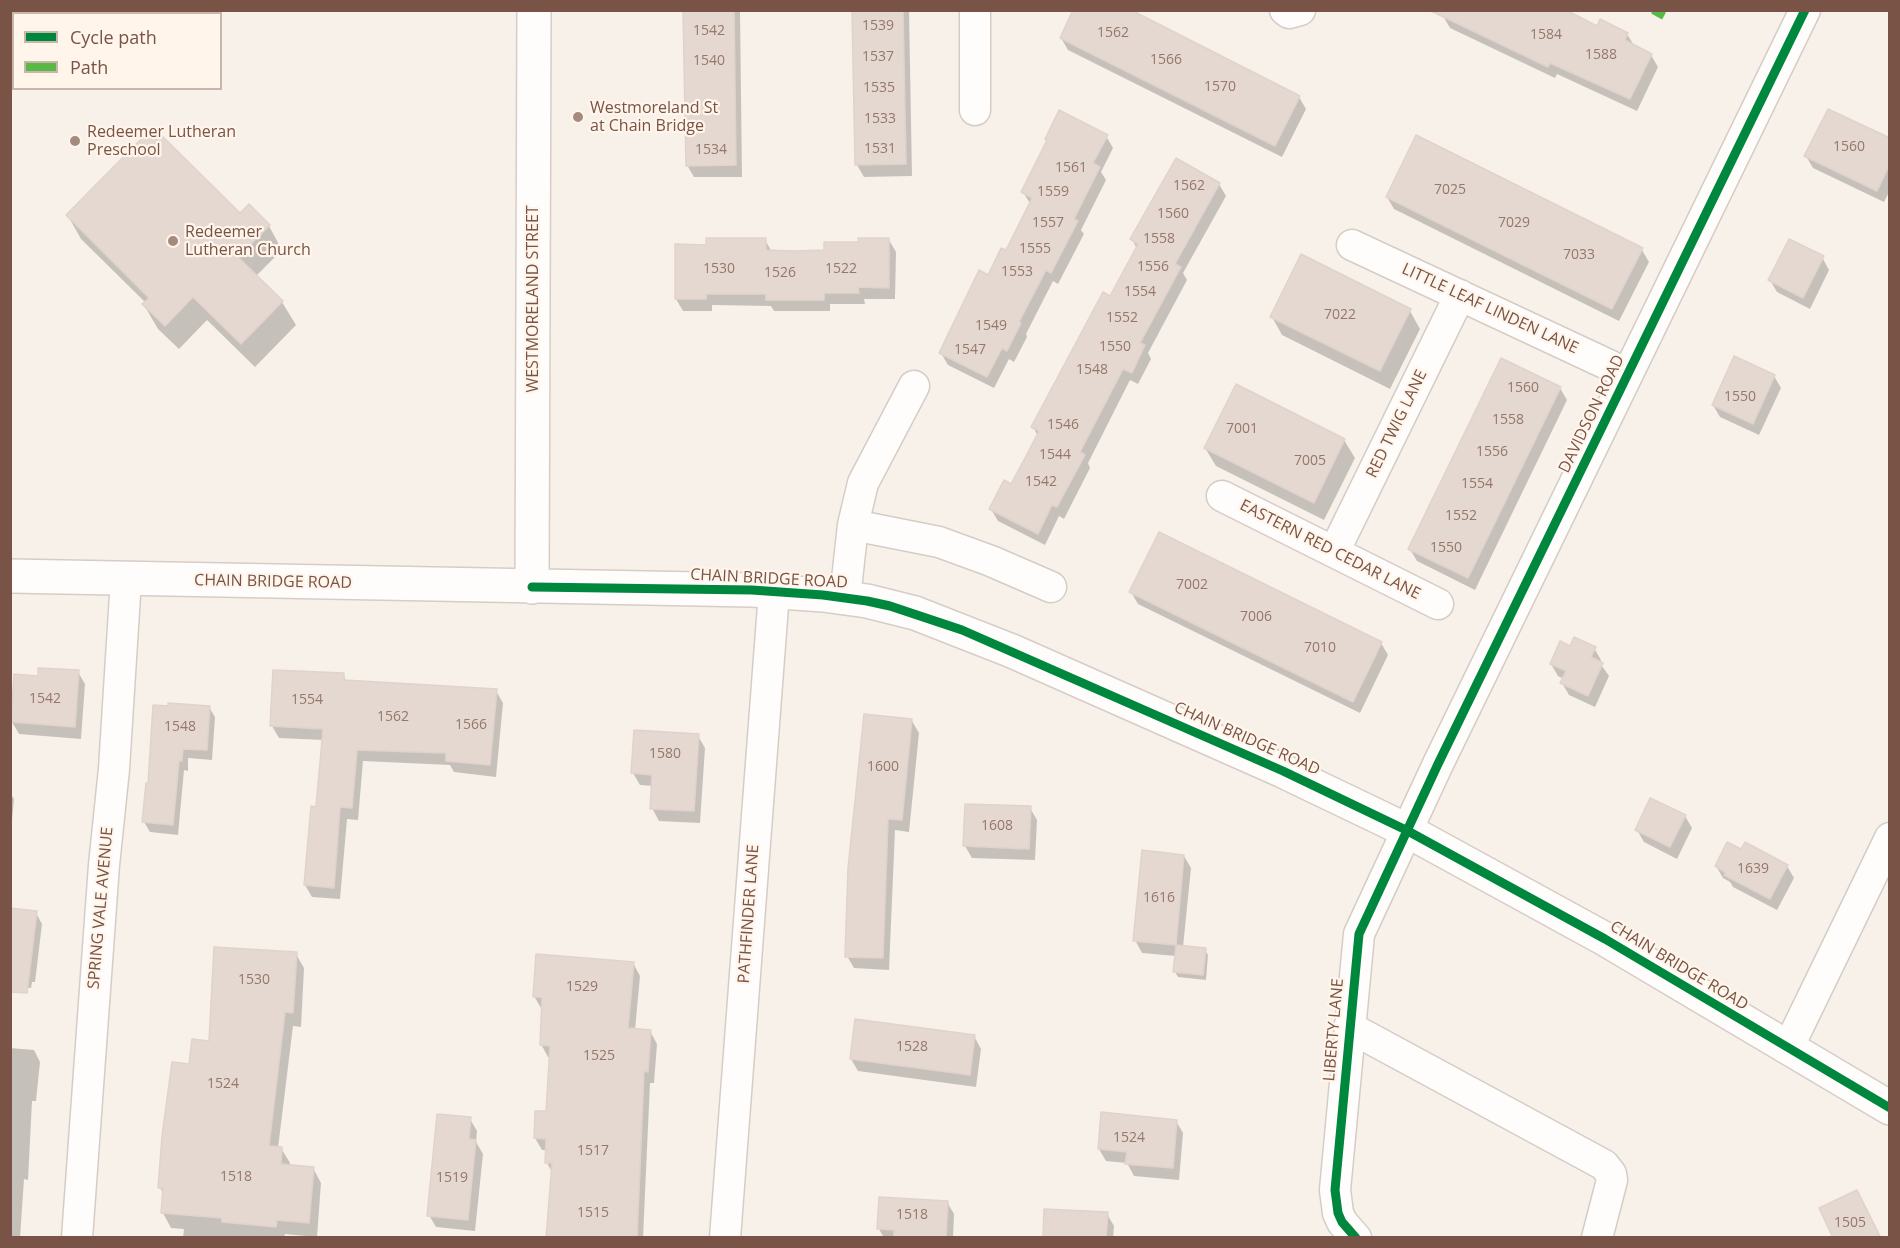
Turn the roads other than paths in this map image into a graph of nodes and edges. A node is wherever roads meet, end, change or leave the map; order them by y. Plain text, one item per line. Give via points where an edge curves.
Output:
1 (534, 10) edge
2 (975, 10) edge
3 (1285, 10) edge
4 (1300, 10) edge
5 (1805, 10) edge
6 (975, 110) dead end
7 (1352, 245) dead end
8 (1460, 296) junction
9 (1628, 374) junction
10 (914, 386) dead end
11 (1222, 496) dead end
12 (853, 525) junction
13 (1334, 552) junction
14 (10, 576) edge
15 (126, 579) junction
16 (532, 587) junction
17 (1051, 587) dead end
18 (774, 592) junction
19 (845, 598) junction
20 (1438, 604) dead end
21 (1406, 830) junction
22 (1890, 838) edge
23 (1349, 1027) junction
24 (1788, 1048) junction
25 (1890, 1108) edge
26 (77, 1238) edge
27 (725, 1238) edge
28 (1356, 1238) edge
29 (1597, 1238) edge

1 - 16 main road, WESTMORELAND STREET
2 - 6 street
3 - 4 street
5 - 9 street, DAVIDSON ROAD
7 - 8 street, LITTLE LEAF LINDEN LANE
8 - 9 street, LITTLE LEAF LINDEN LANE
8 - 13 street, RED TWIG LANE
9 - 21 street, DAVIDSON ROAD
10 - 12 street via 863,483
11 - 13 street, EASTERN RED CEDAR LANE
12 - 17 street via 939,542
12 - 19 street
13 - 20 street, EASTERN RED CEDAR LANE
14 - 15 main road, CHAIN BRIDGE ROAD
15 - 16 main road, CHAIN BRIDGE ROAD
15 - 26 street, SPRING VALE AVENUE
16 - 18 main road, CHAIN BRIDGE ROAD
18 - 19 main road, CHAIN BRIDGE ROAD
18 - 27 street, PATHFINDER LANE
19 - 21 main road, CHAIN BRIDGE ROAD via 915,614 996,644
21 - 23 street, LIBERTY LANE via 1359,934
21 - 24 main road, CHAIN BRIDGE ROAD via 1571,920
22 - 24 street
23 - 28 street, LIBERTY LANE via 1335,1203 1342,1222
23 - 29 street, LIBERTY LANE via 1604,1165 1612,1180
24 - 25 main road, CHAIN BRIDGE ROAD

